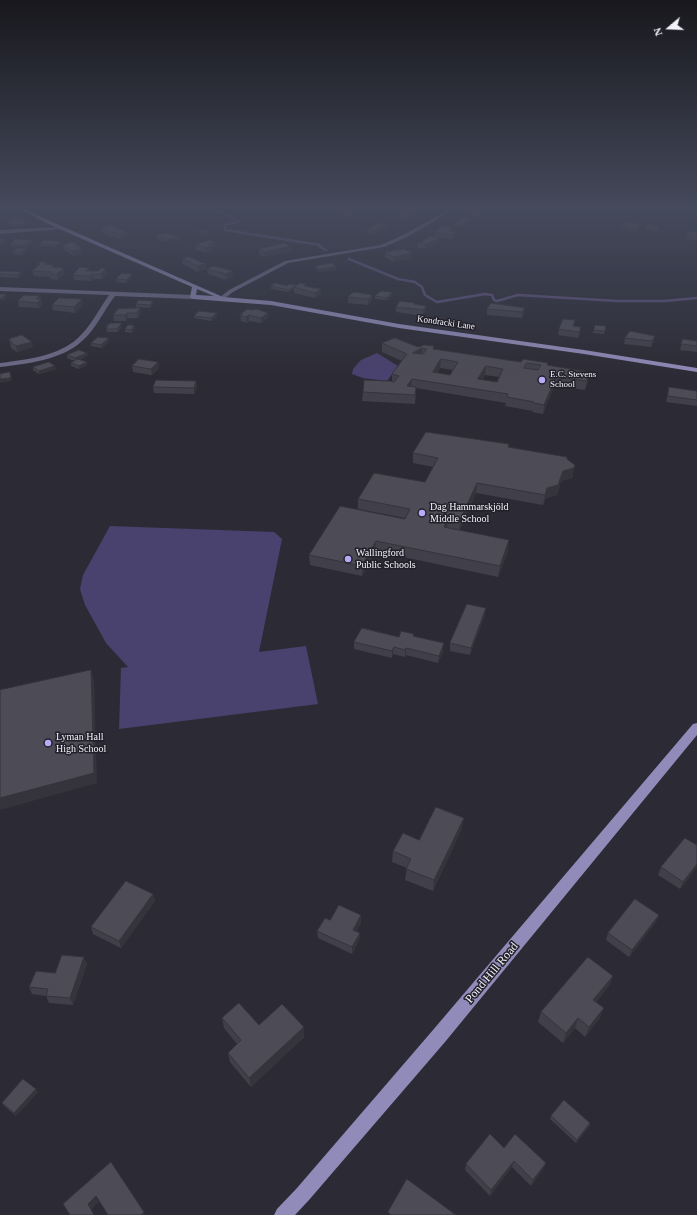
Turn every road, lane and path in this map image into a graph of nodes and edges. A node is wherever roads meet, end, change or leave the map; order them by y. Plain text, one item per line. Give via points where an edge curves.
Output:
1 (145, 265) edge
2 (282, 265) edge
3 (195, 287) junction
4 (0, 289) edge
5 (113, 294) junction
6 (193, 297) junction
7 (222, 298) junction
8 (0, 364) edge
9 (697, 370) edge
10 (697, 727) edge
11 (283, 1215) edge

1 - 3 main road, Kondracki Lane
2 - 7 street
3 - 6 main road
3 - 7 main road, Kondracki Lane
4 - 5 street
5 - 6 street
5 - 8 street via 80,340 47,356 12,364
6 - 7 main road
7 - 9 main road, Kondracki Lane via 281,304 389,324
10 - 11 main road, Pond Hill Road via 444,1030

